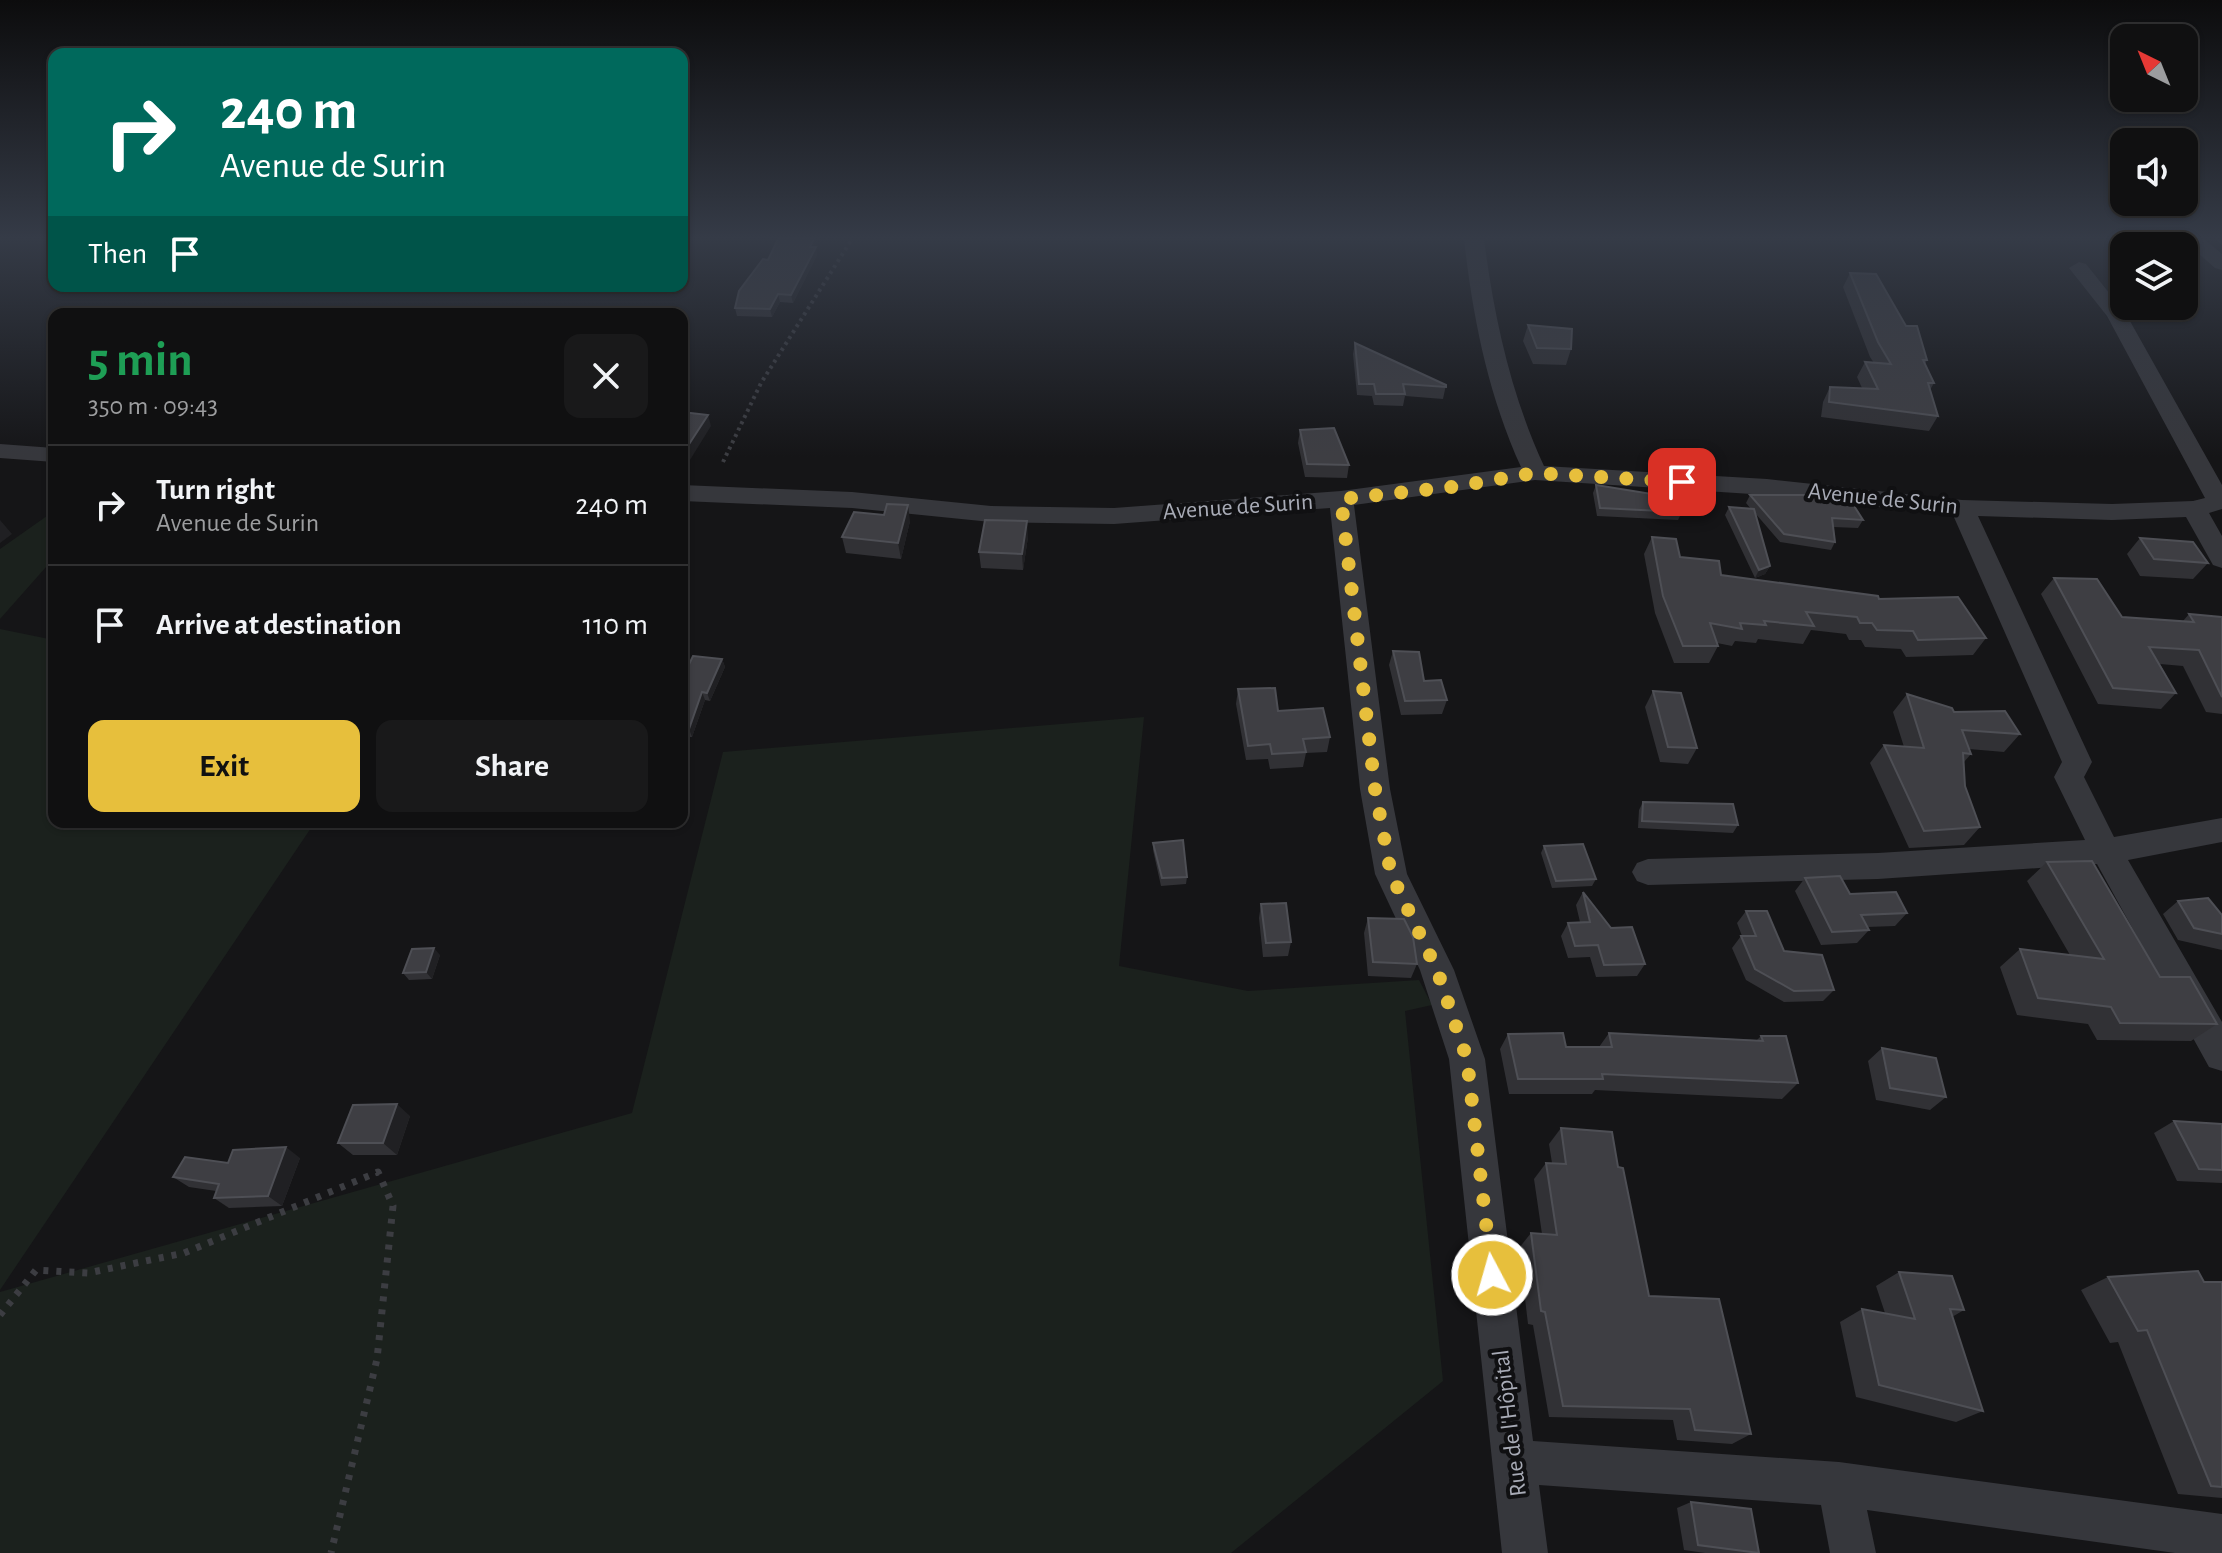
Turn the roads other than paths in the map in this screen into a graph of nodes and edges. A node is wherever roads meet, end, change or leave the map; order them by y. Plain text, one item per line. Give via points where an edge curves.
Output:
1 (1485, 311) edge
2 (2114, 311) edge
3 (0, 451) edge
4 (48, 455) edge
5 (1535, 473) junction
6 (688, 493) edge
7 (1341, 499) junction
8 (2212, 504) edge
9 (1962, 508) junction
10 (2222, 559) edge
11 (2222, 830) edge
12 (2106, 851) junction
13 (1648, 872) dead end
14 (2222, 1055) edge
15 (1514, 1461) junction
16 (1839, 1484) junction
17 (2222, 1537) edge
18 (1525, 1553) edge
19 (1853, 1553) edge

1 - 5 street via 1510,418
2 - 8 street
3 - 4 street
5 - 7 street, Avenue de Surin
5 - 9 street, Avenue de Surin via 1767,487
6 - 7 street, Avenue de Surin via 852,500 991,514 1114,516
7 - 15 street, Rue de l'Hôpital via 1375,789 1391,874 1437,970 1467,1059
8 - 9 street, Avenue de Surin via 2112,512
8 - 10 street
9 - 12 street via 2077,762 2069,777
11 - 12 street
12 - 13 street via 1878,866
12 - 14 street
15 - 16 street
15 - 18 street, Rue de l'Hôpital
16 - 17 street
16 - 19 street

